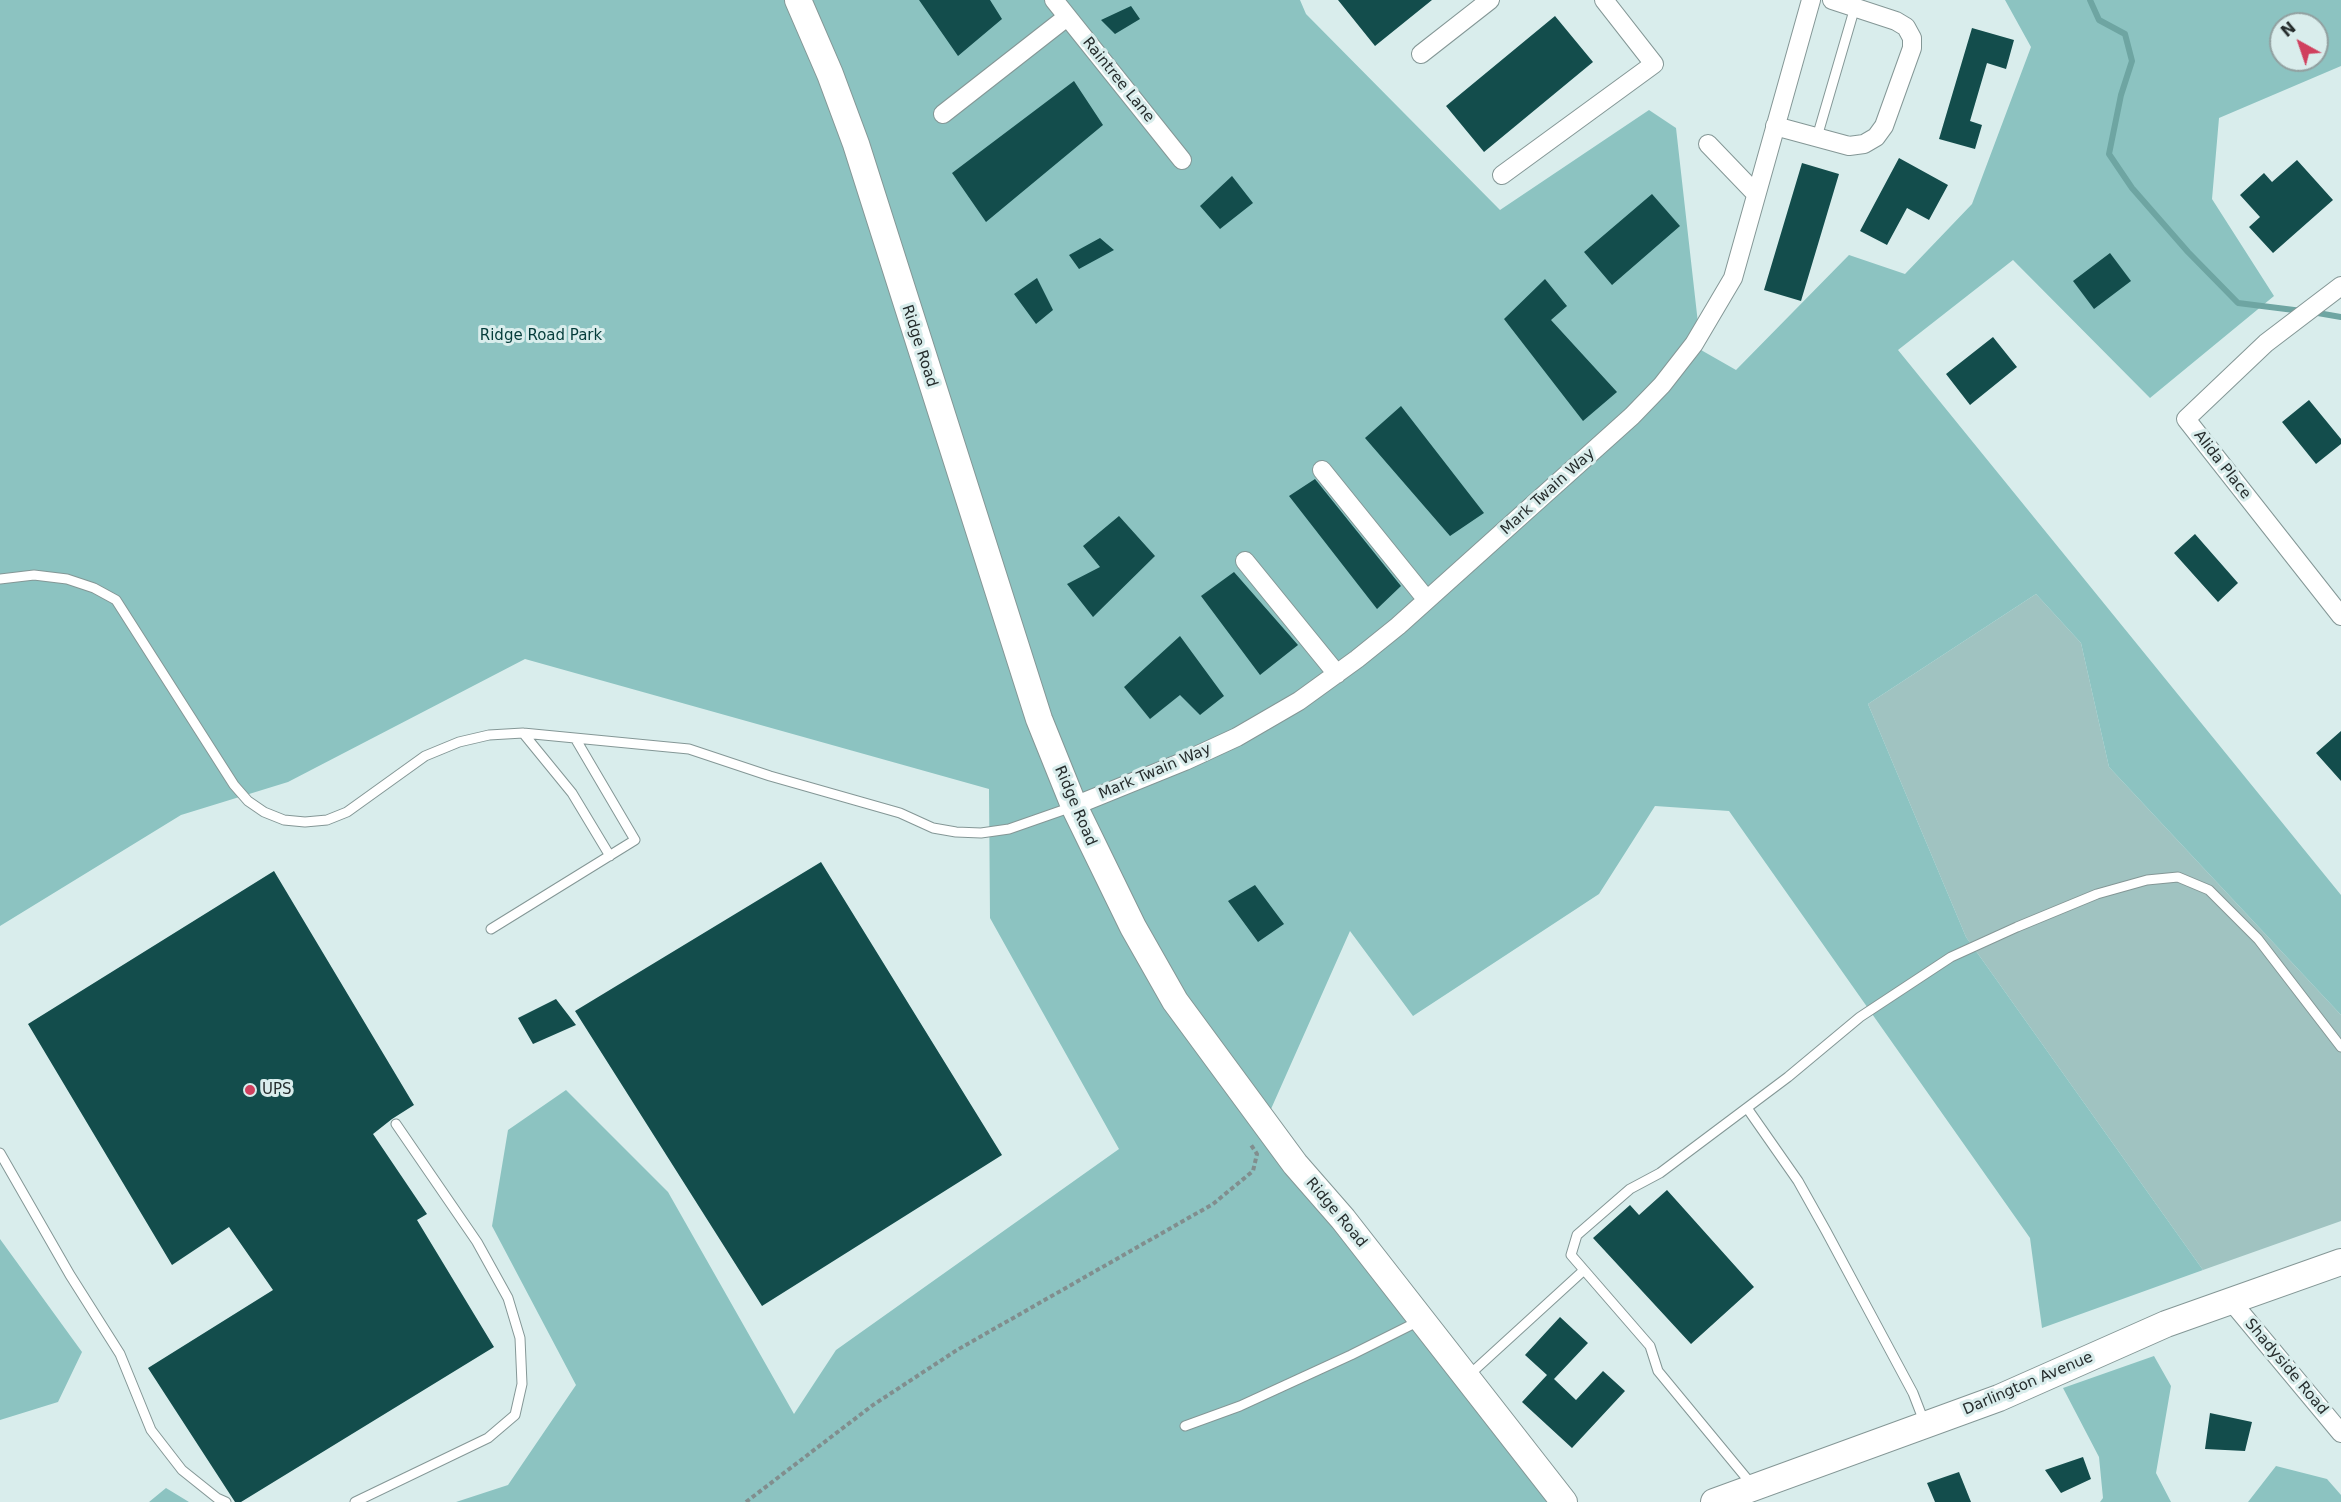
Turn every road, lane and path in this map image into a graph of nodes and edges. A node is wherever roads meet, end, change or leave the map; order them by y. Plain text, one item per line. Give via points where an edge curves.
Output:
1 (798, 0) edge
2 (1054, 0) edge
3 (1490, 0) edge
4 (1604, 0) edge
5 (1812, 0) edge
6 (1832, 0) edge
7 (1855, 7) junction
8 (1067, 17) junction
9 (1421, 54) dead end
10 (943, 114) dead end
11 (1775, 126) junction
12 (1817, 137) junction
13 (1708, 144) dead end
14 (1182, 160) dead end
15 (1502, 175) dead end
16 (1756, 194) junction
17 (2341, 286) edge
18 (1322, 470) dead end
19 (1245, 561) dead end
20 (0, 579) edge
21 (1427, 600) junction
22 (2341, 616) edge
23 (1337, 674) junction
24 (523, 733) junction
25 (575, 738) junction
26 (1074, 806) junction
27 (610, 856) junction
28 (491, 929) dead end
29 (2341, 1047) edge
30 (1747, 1108) junction
31 (396, 1124) dead end
32 (1246, 1138) dead end
33 (0, 1153) edge
34 (2341, 1262) edge
35 (1583, 1271) junction
36 (2231, 1301) junction
37 (1421, 1320) junction
38 (1466, 1377) junction
39 (1925, 1425) junction
40 (1185, 1426) dead end
41 (2341, 1433) edge
42 (1754, 1488) junction
43 (226, 1502) edge
44 (355, 1502) edge
45 (746, 1502) edge
46 (1563, 1502) edge
47 (1714, 1502) edge

1 - 26 street, Ridge Road via 856,144 1007,625
2 - 8 street, Raintree Lane
3 - 9 street
4 - 15 street via 1654,64
5 - 11 street, Mark Twain Way
6 - 7 street
7 - 12 lane
7 - 12 street via 1906,27 1912,48 1884,126 1876,137 1849,146
8 - 10 street
8 - 14 street, Raintree Lane
11 - 12 street
11 - 16 street, Mark Twain Way
13 - 16 street
16 - 21 street, Mark Twain Way via 1733,278 1694,344 1662,385
17 - 22 street, Alida Place via 2266,342 2186,419
18 - 21 street
19 - 23 street
20 - 24 lane via 34,575 67,579 116,600 234,785 248,801 284,820 327,820 347,812 425,756 459,742
21 - 23 street, Mark Twain Way
23 - 26 street, Mark Twain Way via 1237,737
24 - 25 lane
24 - 27 lane via 572,793
25 - 26 lane via 689,749 900,813 933,828 956,832 1009,829
25 - 27 lane via 635,840
26 - 37 street, Ridge Road via 1175,1002 1295,1164
27 - 28 lane
29 - 30 lane via 2258,939 2209,890 2178,876 2097,894 1951,957 1860,1017
30 - 35 lane via 1660,1173 1630,1189 1577,1235 1571,1255
30 - 39 lane via 1792,1172 1820,1221 1913,1393
31 - 44 lane via 477,1242 508,1298 520,1338 522,1384 514,1415 488,1438
32 - 45 path via 1257,1154 1253,1171 1213,1204 957,1350 873,1405
33 - 43 lane via 120,1354 151,1430 182,1470
34 - 36 street, Darlington Avenue
35 - 38 lane
35 - 42 lane via 1650,1346 1658,1371
36 - 39 street, Darlington Avenue via 2166,1324 1999,1398
36 - 41 street, Shadyside Road
37 - 38 street, Ridge Road
37 - 40 lane via 1250,1401
38 - 46 street, Ridge Road
39 - 42 street, Darlington Avenue
42 - 47 street, Darlington Avenue

